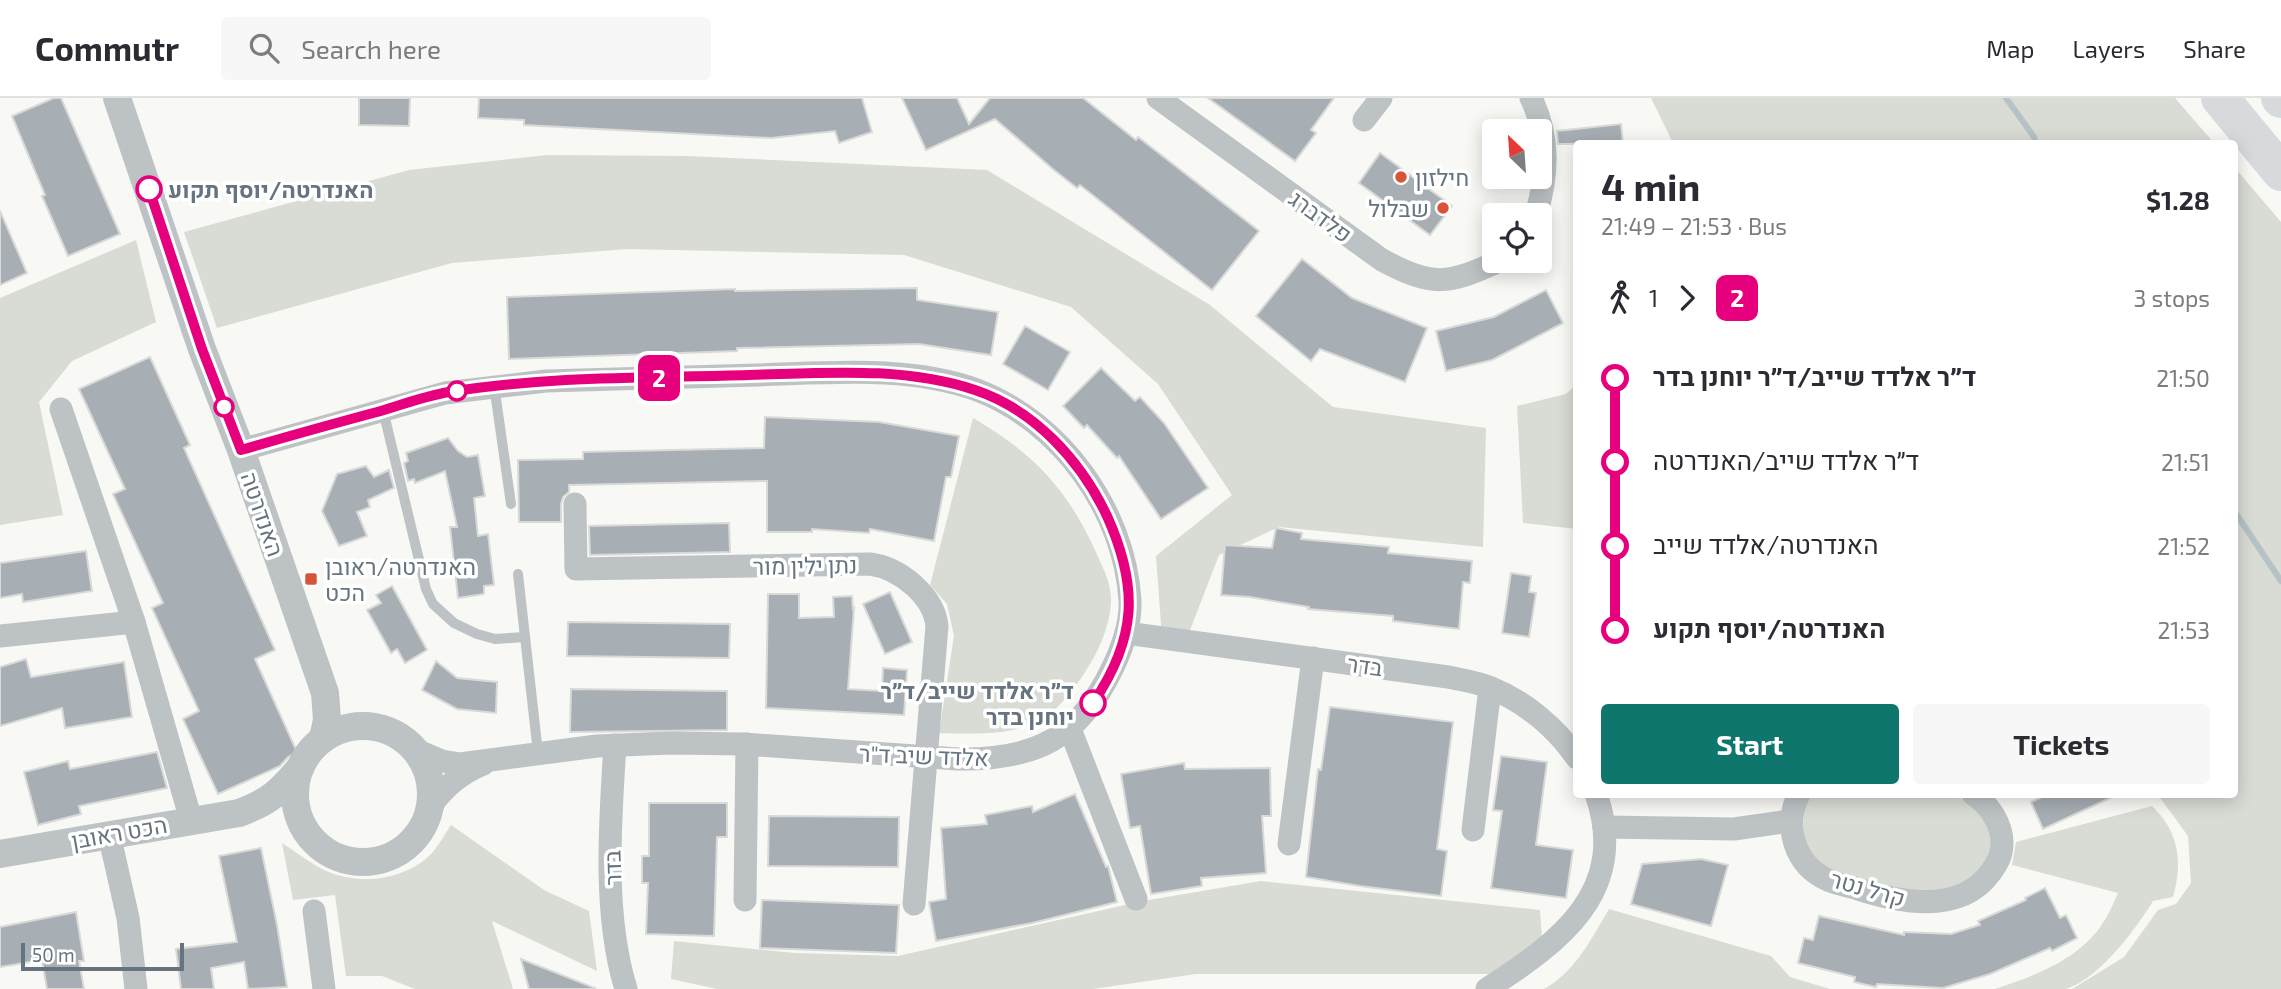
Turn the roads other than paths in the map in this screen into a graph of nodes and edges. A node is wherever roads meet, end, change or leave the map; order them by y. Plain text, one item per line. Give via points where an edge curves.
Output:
1 (117, 98) edge
2 (1158, 98) edge
3 (1381, 98) edge
4 (1531, 98) edge
5 (2220, 98) edge
6 (1364, 120) dead end
7 (2281, 172) edge
8 (1539, 203) edge
9 (1482, 268) edge
10 (494, 385) junction
11 (61, 409) dead end
12 (383, 410) junction
13 (241, 450) junction
14 (511, 504) dead end
15 (575, 504) dead end
16 (518, 574) dead end
17 (134, 622) junction
18 (1126, 633) junction
19 (0, 636) edge
20 (525, 637) junction
21 (1313, 658) junction
22 (1490, 688) junction
23 (325, 693) junction
24 (358, 726) junction
25 (1070, 729) junction
26 (323, 739) junction
27 (747, 744) junction
28 (615, 746) junction
29 (415, 750) junction
30 (1573, 752) edge
31 (538, 753) junction
32 (925, 757) junction
33 (489, 762) junction
34 (300, 768) junction
35 (1597, 798) edge
36 (1798, 798) edge
37 (1979, 798) edge
38 (431, 806) junction
39 (239, 813) junction
40 (191, 820) junction
41 (1790, 821) junction
42 (1604, 827) junction
43 (1473, 830) dead end
44 (306, 833) junction
45 (109, 834) junction
46 (1289, 844) dead end
47 (0, 854) edge
48 (1136, 899) dead end
49 (745, 900) dead end
50 (914, 904) dead end
51 (314, 911) dead end
52 (136, 989) edge
53 (324, 989) edge
54 (626, 989) edge
55 (1487, 989) edge

1 - 13 street, האנדרטה
2 - 9 street, פלדברג via 1382,260 1414,277 1446,281
3 - 6 street
4 - 8 street via 1542,120 1546,153
5 - 7 highway
10 - 12 street, אלדד שיב ד"ר
10 - 14 lane
10 - 18 street, אלדד שיב ד"ר via 877,371 977,390 1019,412 1055,439 1097,496 1126,569 1130,604
11 - 17 street
12 - 13 street, אלדד שיב ד"ר
12 - 20 lane via 433,604 454,623 477,634 495,639
13 - 23 street, האנדרטה
15 - 32 street, נתן ילין מור via 576,569 863,564 899,574 927,600 936,622
16 - 20 lane
17 - 19 street
17 - 40 street
18 - 21 street, בדר
18 - 25 street, אלדד שיב ד"ר via 1104,687
20 - 31 lane
21 - 22 street, בדר via 1448,677
21 - 46 street
22 - 30 street, בדר via 1530,709
22 - 43 street
23 - 24 street, האנדרטה
23 - 26 street, האנדרטה
24 - 26 street
24 - 29 street via 382,728 404,738
25 - 32 street, אלדד שיב ד"ר via 1047,744 991,760
25 - 48 street
26 - 34 street
27 - 28 street, אלדד שיב ד"ר
27 - 32 street, אלדד שיב ד"ר
27 - 49 street
28 - 31 street, אלדד שיב ד"ר
28 - 54 street, בדר via 611,880
29 - 33 street via 451,763
29 - 38 street via 428,771
31 - 33 street, אלדד שיב ד"ר
32 - 50 street
33 - 38 street via 452,782
34 - 39 street, הכט ראובן via 280,792
34 - 44 street via 295,801
35 - 42 street
36 - 41 street
37 - 41 street, קרל נטר via 1996,819 2002,853 1983,884 1941,901 1885,898 1825,879 1800,856
38 - 44 street via 412,843 375,862 337,858
39 - 40 street, הכט ראובן
39 - 44 street, הכט ראובן via 279,820
40 - 45 street, הכט ראובן
41 - 42 street via 1734,829
42 - 55 street via 1604,861 1583,912 1552,943
45 - 47 street, הכט ראובן
45 - 52 street via 128,918
51 - 53 street

